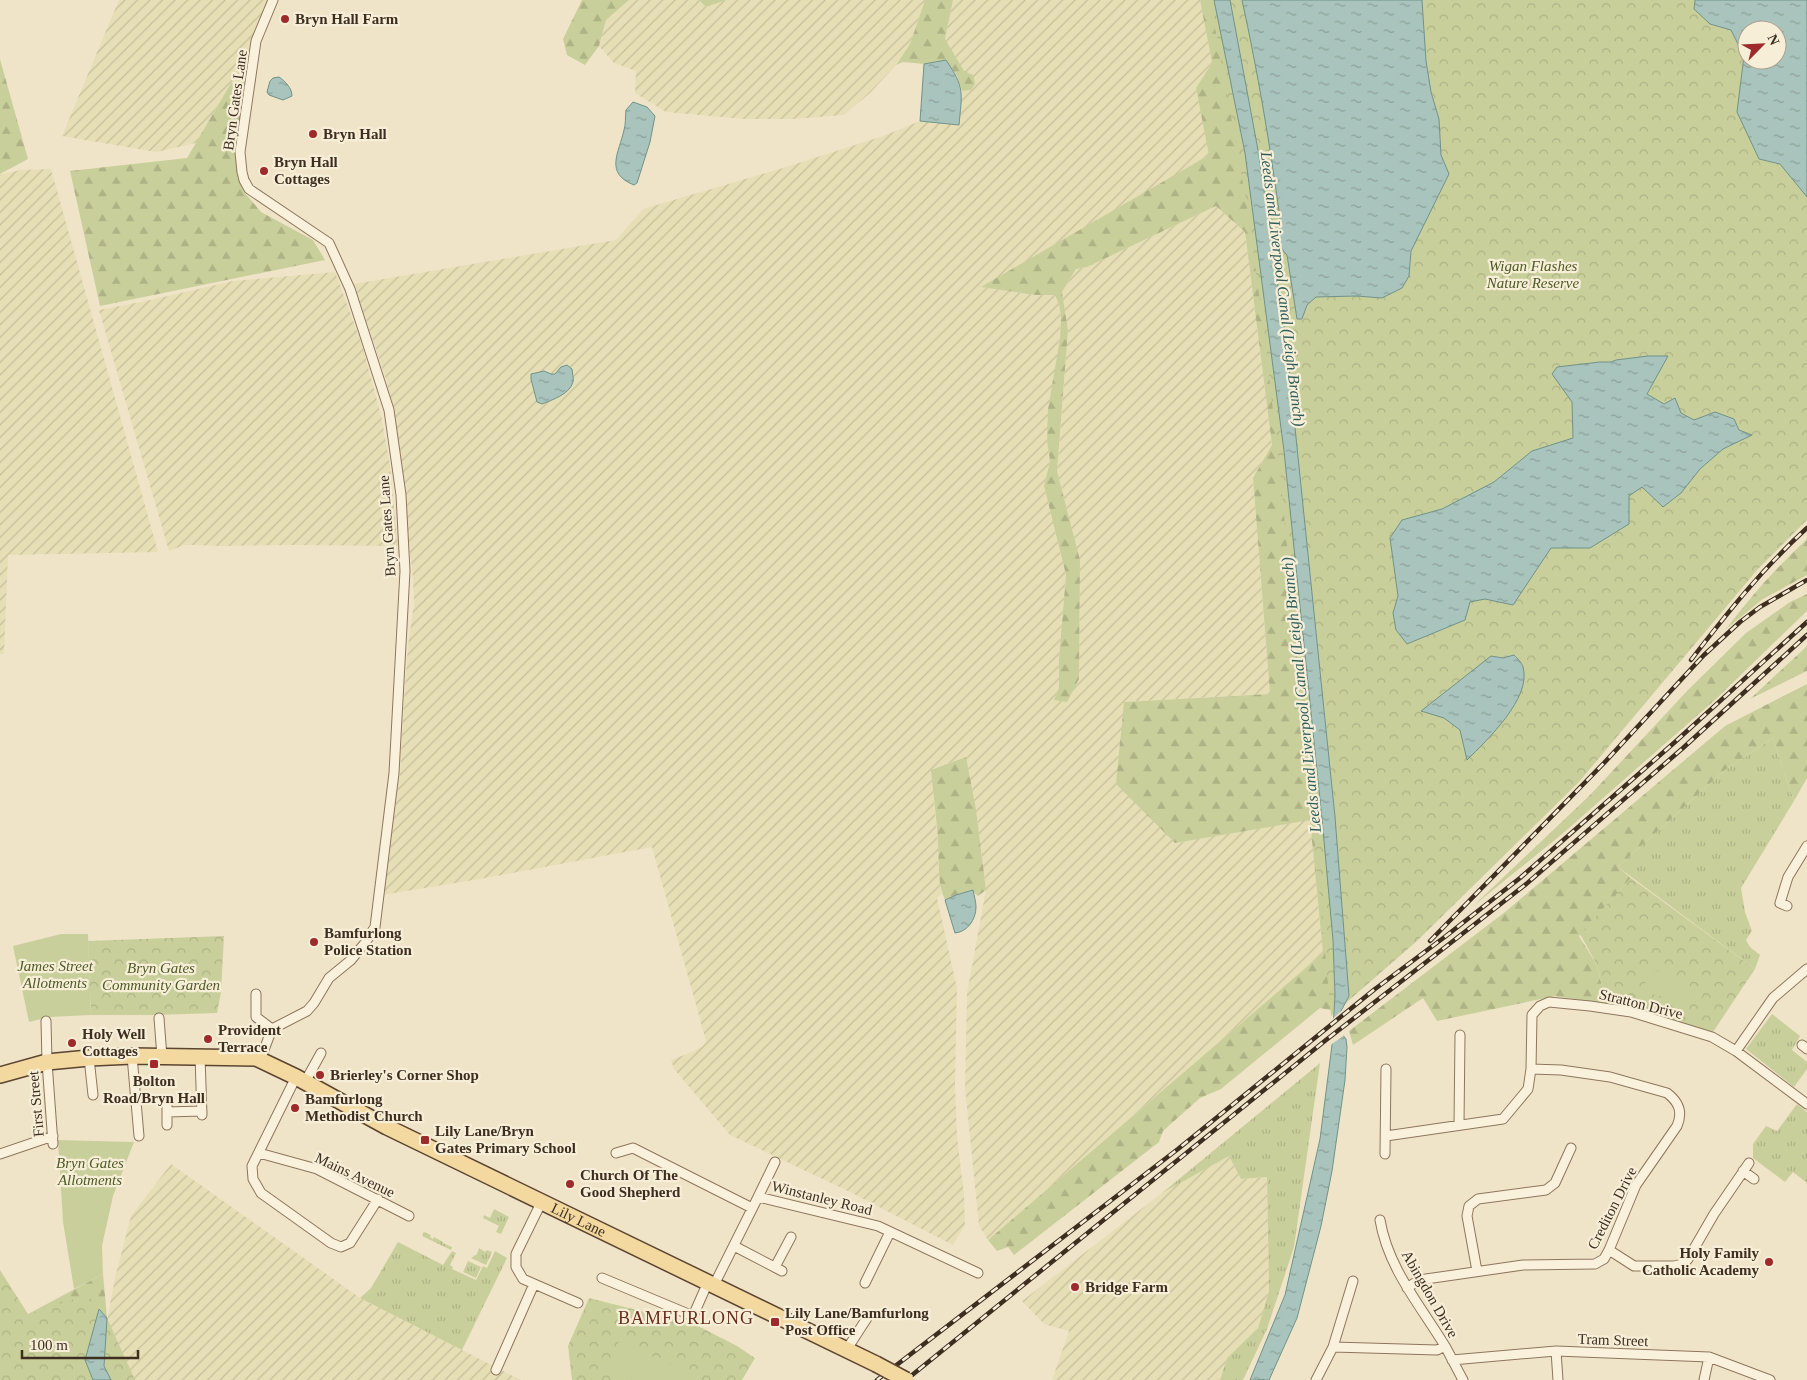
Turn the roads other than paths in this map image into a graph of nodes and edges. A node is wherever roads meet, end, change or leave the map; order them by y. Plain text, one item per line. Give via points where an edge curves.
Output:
1 (274, 0) edge
2 (1807, 846) edge
3 (1786, 906) dead end
4 (1807, 969) edge
5 (256, 994) dead end
6 (159, 1018) dead end
7 (46, 1021) dead end
8 (272, 1029) junction
9 (1460, 1034) dead end
10 (1736, 1051) junction
11 (321, 1053) dead end
12 (132, 1056) junction
13 (162, 1056) junction
14 (200, 1056) junction
15 (89, 1058) junction
16 (255, 1058) junction
17 (47, 1062) junction
18 (1386, 1068) dead end
19 (1530, 1069) junction
20 (0, 1075) edge
21 (301, 1080) junction
22 (93, 1095) dead end
23 (167, 1101) dead end
24 (1807, 1104) edge
25 (167, 1112) junction
26 (1459, 1124) junction
27 (167, 1125) dead end
28 (139, 1136) dead end
29 (1386, 1136) junction
30 (1571, 1148) dead end
31 (259, 1153) junction
32 (616, 1153) dead end
33 (0, 1154) edge
34 (1386, 1154) dead end
35 (775, 1162) dead end
36 (1754, 1179) dead end
37 (758, 1197) junction
38 (378, 1199) junction
39 (542, 1202) junction
40 (752, 1208) junction
41 (409, 1216) dead end
42 (1380, 1220) dead end
43 (890, 1232) junction
44 (791, 1238) dead end
45 (734, 1246) junction
46 (1609, 1250) junction
47 (1477, 1271) junction
48 (978, 1273) dead end
49 (602, 1278) dead end
50 (1353, 1281) dead end
51 (865, 1283) dead end
52 (534, 1284) junction
53 (711, 1284) junction
54 (1407, 1288) junction
55 (578, 1303) dead end
56 (868, 1318) dead end
57 (1333, 1346) junction
58 (1445, 1346) junction
59 (847, 1350) junction
60 (1556, 1351) junction
61 (1709, 1357) junction
62 (1452, 1360) junction
63 (496, 1370) dead end
64 (906, 1380) edge
65 (1316, 1380) edge
66 (1463, 1380) edge
67 (1558, 1380) edge
68 (1704, 1380) edge
69 (1770, 1380) edge

1 - 8 street, Bryn Gates Lane via 256,41 240,152 242,172 249,189 329,243 350,289 389,410 401,495 405,571 394,773 375,927 351,960 329,978 307,1011
2 - 3 street via 1788,877 1780,903
4 - 10 street via 1772,998
5 - 8 street via 256,1018
6 - 13 street
7 - 17 street, First Street
8 - 16 street
9 - 26 street
10 - 19 street, Stratton Drive via 1712,1037 1631,1012 1549,1002 1532,1015
10 - 24 street
11 - 21 street
12 - 13 main road
12 - 15 main road
12 - 28 street
13 - 14 main road
14 - 16 main road
14 - 25 street via 202,1113
15 - 17 main road
15 - 22 street
16 - 21 main road, Lily Lane
17 - 20 main road
17 - 33 street, First Street via 53,1140
18 - 29 street
19 - 26 street, Stratton Drive via 1528,1089 1503,1119
19 - 46 street, Crediton Drive via 1610,1076 1667,1094 1680,1108 1677,1126 1636,1185
21 - 31 street
21 - 39 main road, Lily Lane via 381,1124
23 - 25 street
25 - 27 street
26 - 29 street, Stratton Drive
29 - 34 street
30 - 47 street via 1555,1183 1546,1190 1478,1199 1469,1206 1467,1216
31 - 38 street, Mains Avenue via 317,1169
31 - 38 street via 252,1166 253,1179 261,1193 341,1247 350,1243
32 - 40 street via 633,1148
35 - 37 street
36 - 46 street via 1746,1167 1683,1264 1634,1266
37 - 40 street, Winstanley Road
37 - 43 street, Winstanley Road via 878,1226
38 - 41 street, Mains Avenue
39 - 52 street via 515,1261 518,1273
39 - 53 main road, Lily Lane
40 - 45 street, Winstanley Road
42 - 54 street, Abingdon Drive via 1382,1234
43 - 48 street, Winstanley Road via 967,1272
43 - 51 street
44 - 45 street via 778,1269
45 - 53 street, Winstanley Road
46 - 47 street, Crediton Drive via 1604,1259 1595,1264 1524,1265
47 - 54 street, Crediton Drive via 1419,1280
49 - 53 street, Winstanley Road via 693,1316
50 - 57 street
52 - 55 street
52 - 63 street
53 - 59 main road, Lily Lane
54 - 58 street, Abingdon Drive
56 - 59 street
57 - 58 street via 1436,1350
57 - 65 street
58 - 62 street, Abingdon Drive
59 - 64 main road, Lily Lane, bridge
60 - 61 street, Tram Street
60 - 62 street, Tram Street
60 - 67 street
61 - 68 street
61 - 69 street, Tram Street
62 - 66 street, Abingdon Drive

